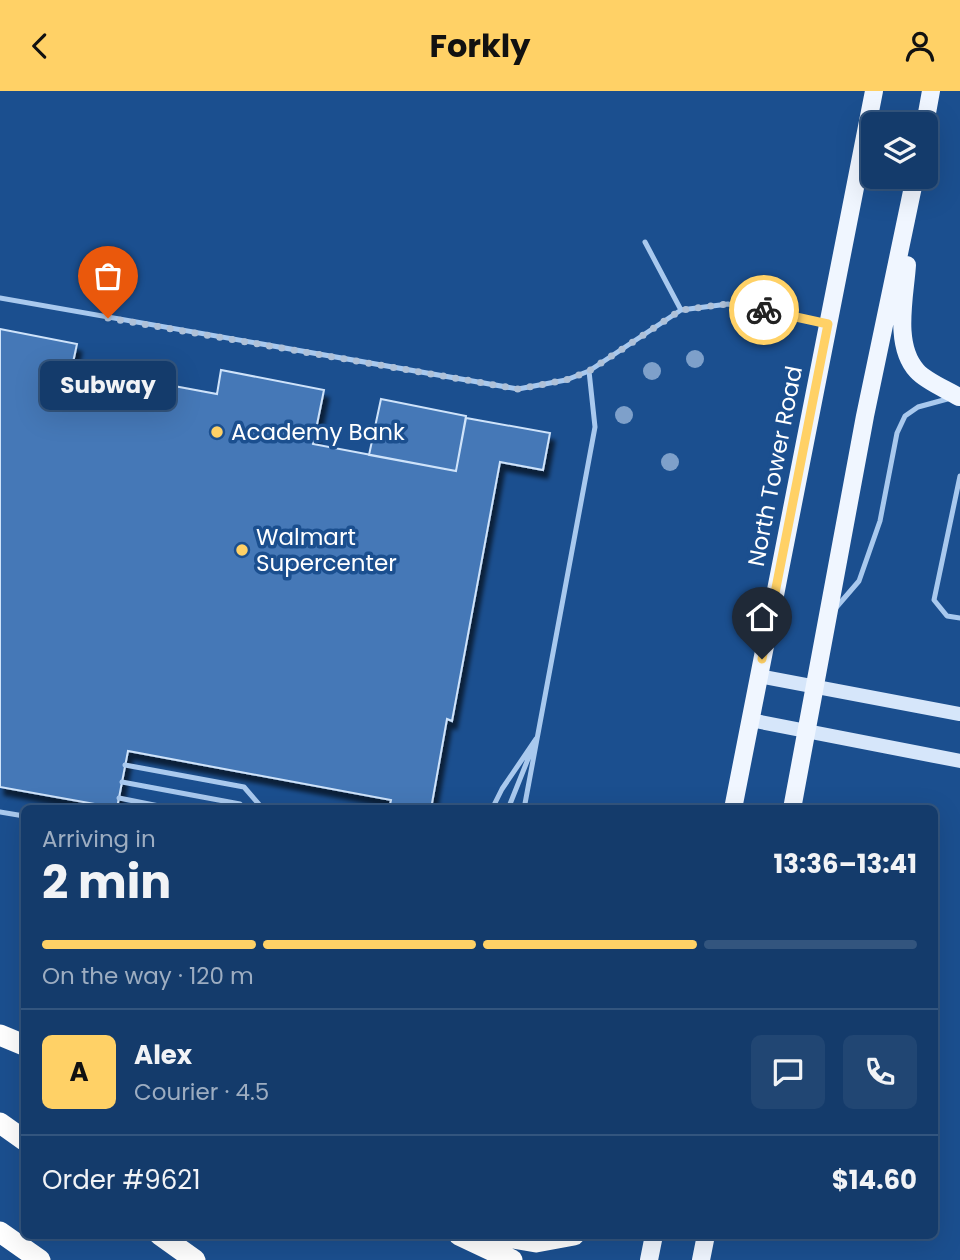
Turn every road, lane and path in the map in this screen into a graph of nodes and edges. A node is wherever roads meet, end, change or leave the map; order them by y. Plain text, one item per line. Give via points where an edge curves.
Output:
1 (874, 91) edge
2 (931, 91) edge
3 (927, 112) edge
4 (913, 189) edge
5 (910, 205) junction
6 (645, 242) dead end
7 (0, 298) edge
8 (681, 310) junction
9 (828, 324) junction
10 (589, 371) junction
11 (959, 397) edge
12 (960, 476) edge
13 (828, 618) junction
14 (960, 618) edge
15 (759, 676) junction
16 (816, 686) junction
17 (960, 714) edge
18 (750, 720) junction
19 (808, 731) junction
20 (537, 737) junction
21 (960, 761) edge
22 (125, 765) dead end
23 (122, 782) dead end
24 (119, 798) dead end
25 (154, 805) edge
26 (241, 805) edge
27 (259, 805) edge
28 (494, 805) edge
29 (510, 805) edge
30 (525, 805) edge
31 (734, 805) edge
32 (793, 805) edge
33 (0, 811) edge
34 (21, 815) edge
35 (0, 1035) edge
36 (21, 1044) edge
37 (0, 1123) edge
38 (21, 1138) edge
39 (0, 1232) edge
40 (166, 1239) edge
41 (467, 1239) edge
42 (510, 1239) edge
43 (552, 1239) edge
44 (653, 1239) edge
45 (705, 1239) edge
46 (40, 1260) edge
47 (195, 1260) edge
48 (512, 1260) edge
49 (649, 1260) edge
50 (701, 1260) edge

1 - 9 main road, North Tower Road
2 - 3 main road
4 - 5 main road
5 - 11 main road via 903,331 906,353 917,371
5 - 13 main road
6 - 8 lane
7 - 10 lane via 518,389
8 - 9 lane via 727,304
8 - 10 lane
9 - 15 main road, North Tower Road
10 - 20 lane via 595,427
11 - 13 lane via 918,407 905,417 897,433 880,521 859,581
12 - 14 lane via 934,600 947,615
13 - 16 main road
15 - 16 main road
15 - 18 main road, North Tower Road
16 - 17 main road
16 - 19 main road
18 - 19 main road
18 - 31 main road, North Tower Road
19 - 21 main road
19 - 32 main road
20 - 28 lane
20 - 29 lane
20 - 30 lane
22 - 27 lane via 244,787
23 - 26 lane
24 - 25 lane
33 - 34 lane
35 - 36 highway
37 - 38 highway
39 - 46 highway
40 - 47 highway
41 - 48 highway
42 - 43 highway
44 - 49 main road
45 - 50 main road

